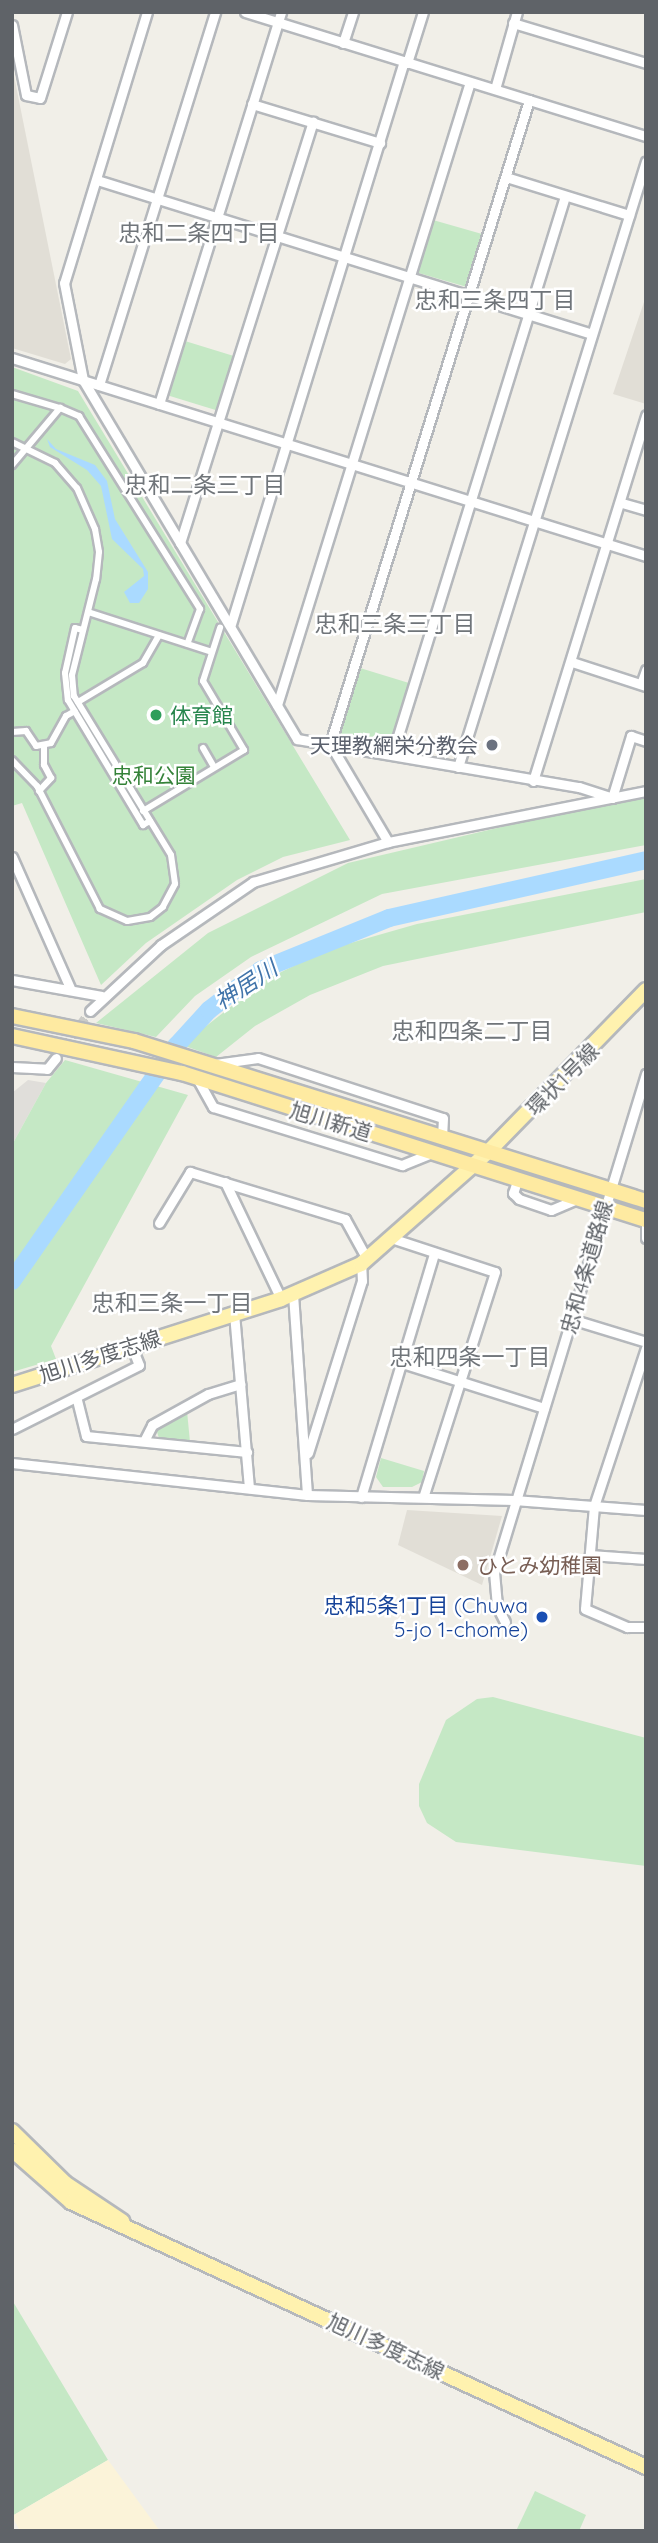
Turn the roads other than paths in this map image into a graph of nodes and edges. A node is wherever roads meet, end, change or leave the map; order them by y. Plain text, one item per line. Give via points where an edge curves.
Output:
1 (67, 12) edge
2 (147, 12) edge
3 (215, 12) edge
4 (245, 12) edge
5 (281, 12) edge
6 (353, 12) edge
7 (423, 12) edge
8 (517, 12) edge
9 (278, 23) junction
10 (513, 23) junction
11 (12, 25) edge
12 (343, 43) junction
13 (405, 62) junction
14 (646, 63) edge
15 (470, 82) junction
16 (495, 89) junction
17 (529, 100) junction
18 (251, 104) junction
19 (313, 122) junction
20 (646, 136) edge
21 (380, 143) junction
22 (646, 161) edge
23 (506, 177) junction
24 (97, 180) junction
25 (565, 196) junction
26 (157, 199) junction
27 (629, 215) junction
28 (218, 217) junction
29 (276, 236) junction
30 (344, 257) junction
31 (410, 278) junction
32 (470, 296) junction
33 (528, 315) junction
34 (592, 334) junction
35 (12, 358) edge
36 (83, 380) junction
37 (99, 385) junction
38 (12, 394) edge
39 (159, 404) junction
40 (60, 408) junction
41 (646, 415) edge
42 (219, 422) junction
43 (12, 442) edge
44 (286, 443) junction
45 (27, 447) junction
46 (352, 463) junction
47 (12, 465) edge
48 (410, 483) junction
49 (470, 501) junction
50 (622, 503) junction
51 (646, 510) edge
52 (535, 521) junction
53 (180, 543) junction
54 (608, 544) junction
55 (646, 556) edge
56 (88, 612) junction
57 (231, 624) junction
58 (220, 628) dead end
59 (83, 630) junction
60 (159, 635) junction
61 (187, 644) junction
62 (212, 652) junction
63 (572, 662) junction
64 (646, 670) edge
65 (644, 685) edge
66 (78, 702) junction
67 (277, 705) junction
68 (75, 711) junction
69 (12, 732) edge
70 (646, 741) edge
71 (330, 744) junction
72 (44, 745) junction
73 (203, 748) dead end
74 (392, 755) junction
75 (13, 762) edge
76 (214, 767) junction
77 (457, 767) junction
78 (533, 781) junction
79 (39, 791) junction
80 (646, 791) edge
81 (612, 798) junction
82 (143, 811) junction
83 (150, 821) junction
84 (388, 842) junction
85 (12, 857) edge
86 (12, 980) edge
87 (70, 988) junction
88 (102, 996) junction
89 (644, 996) edge
90 (90, 1011) tunnel mouth
91 (12, 1016) edge
92 (12, 1036) edge
93 (56, 1058) tunnel mouth
94 (12, 1068) edge
95 (646, 1074) edge
96 (198, 1080) junction
97 (489, 1151) junction
98 (434, 1152) junction
99 (473, 1164) junction
100 (225, 1182) junction
101 (609, 1189) junction
102 (646, 1201) edge
103 (603, 1206) junction
104 (646, 1221) edge
105 (159, 1223) dead end
106 (646, 1238) edge
107 (394, 1239) junction
108 (434, 1253) junction
109 (364, 1261) junction
110 (287, 1297) junction
111 (234, 1313) junction
112 (571, 1319) junction
113 (646, 1342) edge
114 (131, 1345) junction
115 (646, 1348) edge
116 (402, 1363) junction
117 (461, 1381) junction
118 (241, 1384) junction
119 (12, 1385) edge
120 (77, 1400) junction
121 (544, 1408) junction
122 (12, 1429) edge
123 (144, 1441) junction
124 (247, 1452) junction
125 (307, 1454) junction
126 (12, 1464) edge
127 (249, 1488) junction
128 (307, 1495) junction
129 (361, 1497) junction
130 (423, 1497) junction
131 (514, 1500) junction
132 (594, 1506) junction
133 (646, 1510) edge
134 (590, 1555) junction
135 (646, 1559) edge
136 (505, 1622) dead end
137 (646, 1628) edge
138 (12, 2131) edge
139 (12, 2150) edge
140 (125, 2224) junction
141 (646, 2467) edge

1 - 11 street via 40,98 26,95
2 - 24 street
3 - 26 street
4 - 9 street
5 - 9 street
6 - 12 street
7 - 13 street
8 - 10 street
9 - 12 street
9 - 18 street
10 - 14 street
10 - 16 street
12 - 13 street
13 - 15 street
13 - 21 street
15 - 16 street
15 - 31 street
16 - 17 street
17 - 20 street
17 - 23 street
18 - 19 street
18 - 28 street
19 - 21 street
19 - 29 street
21 - 30 street
22 - 27 street
23 - 25 street
23 - 32 street
24 - 26 street
24 - 36 street via 64,283
25 - 27 street
25 - 33 street
26 - 28 street
26 - 37 street
27 - 34 street
28 - 29 street
28 - 39 street
29 - 30 street
29 - 42 street
30 - 31 street
30 - 44 street
31 - 32 street
31 - 46 street
32 - 33 street
32 - 48 street
33 - 34 street
33 - 49 street
34 - 52 street
35 - 36 street
36 - 37 street
36 - 53 street
37 - 39 street
38 - 40 street
39 - 42 street
40 - 45 street
40 - 61 street via 79,416 89,428 200,609
41 - 50 street
42 - 44 street
42 - 53 street
43 - 45 street
44 - 46 street
44 - 57 street
45 - 47 street
45 - 56 street via 55,463 78,488 92,518 99,552
46 - 48 street
46 - 67 street
48 - 49 street
48 - 71 street
49 - 52 street
49 - 74 street
50 - 51 street
50 - 54 street
52 - 54 street
52 - 77 street
53 - 57 street
54 - 55 street
54 - 63 street
56 - 59 street
56 - 60 street
57 - 67 street
58 - 62 street
59 - 66 street via 72,675
59 - 68 street via 75,628 65,673
60 - 61 street
60 - 66 street via 143,663
61 - 62 street
62 - 76 street via 203,681 244,750
63 - 65 street
63 - 78 street
64 - 65 street
66 - 82 street
67 - 71 street via 298,739
68 - 72 street via 66,716 59,736
68 - 83 street via 144,825
69 - 72 street via 26,731 36,746
70 - 81 street via 631,736
71 - 74 street
71 - 84 street
72 - 79 street via 44,765 51,778
73 - 76 street
74 - 77 street
75 - 79 street
76 - 82 street
77 - 78 street
78 - 81 street via 579,787
79 - 83 street via 91,896 114,918 127,922 150,917 163,907 175,884 170,855
80 - 81 street
81 - 84 street
82 - 83 street
84 - 88 street via 253,882 171,937
85 - 87 street
86 - 87 street
87 - 88 street
88 - 90 street
89 - 97 main road, 環状1号線
91 - 97 highway, 旭川新道 via 134,1041
92 - 96 highway, 旭川新道 via 123,1057
93 - 94 street via 47,1069
95 - 101 street, 忠和4条道路線
96 - 98 highway, 旭川新道
96 - 98 street via 213,1107 402,1165
97 - 99 main road, 環状1号線
97 - 101 highway, 旭川新道
98 - 99 highway, 旭川新道
99 - 103 highway, 旭川新道
99 - 107 main road, 旭川多度志線
100 - 105 street via 190,1172
100 - 109 street via 345,1219
100 - 110 street
101 - 102 highway, 旭川新道
101 - 103 street, 忠和4条道路線
103 - 104 highway, 旭川新道
103 - 112 street, 忠和4条道路線
104 - 106 street
107 - 108 street
107 - 109 main road, 旭川多度志線
108 - 116 street
108 - 117 street via 495,1272
109 - 110 main road, 旭川多度志線
109 - 125 street via 362,1281
110 - 111 main road, 旭川多度志線
110 - 125 street
111 - 114 main road, 旭川多度志線
111 - 118 street
112 - 113 street
112 - 121 street, 忠和4条道路線
114 - 119 main road, 旭川多度志線
114 - 120 street via 139,1365
115 - 132 street
116 - 117 street
116 - 129 street
117 - 121 street
117 - 130 street
118 - 123 street via 208,1394 152,1425
118 - 124 street
120 - 122 street
120 - 123 street via 86,1436
121 - 131 street, 忠和4条道路線
123 - 124 street
124 - 127 street
125 - 128 street
126 - 127 street
127 - 128 street
128 - 129 street
129 - 130 street
130 - 131 street
131 - 132 street
131 - 136 street, 忠和4条道路線 via 494,1573 497,1606
132 - 133 street
132 - 134 street
134 - 135 street
134 - 137 street via 585,1609 627,1627
138 - 140 main road, 旭川多度志線 via 65,2183
139 - 140 main road, 旭川多度志線 via 71,2202
140 - 141 main road, 旭川多度志線

